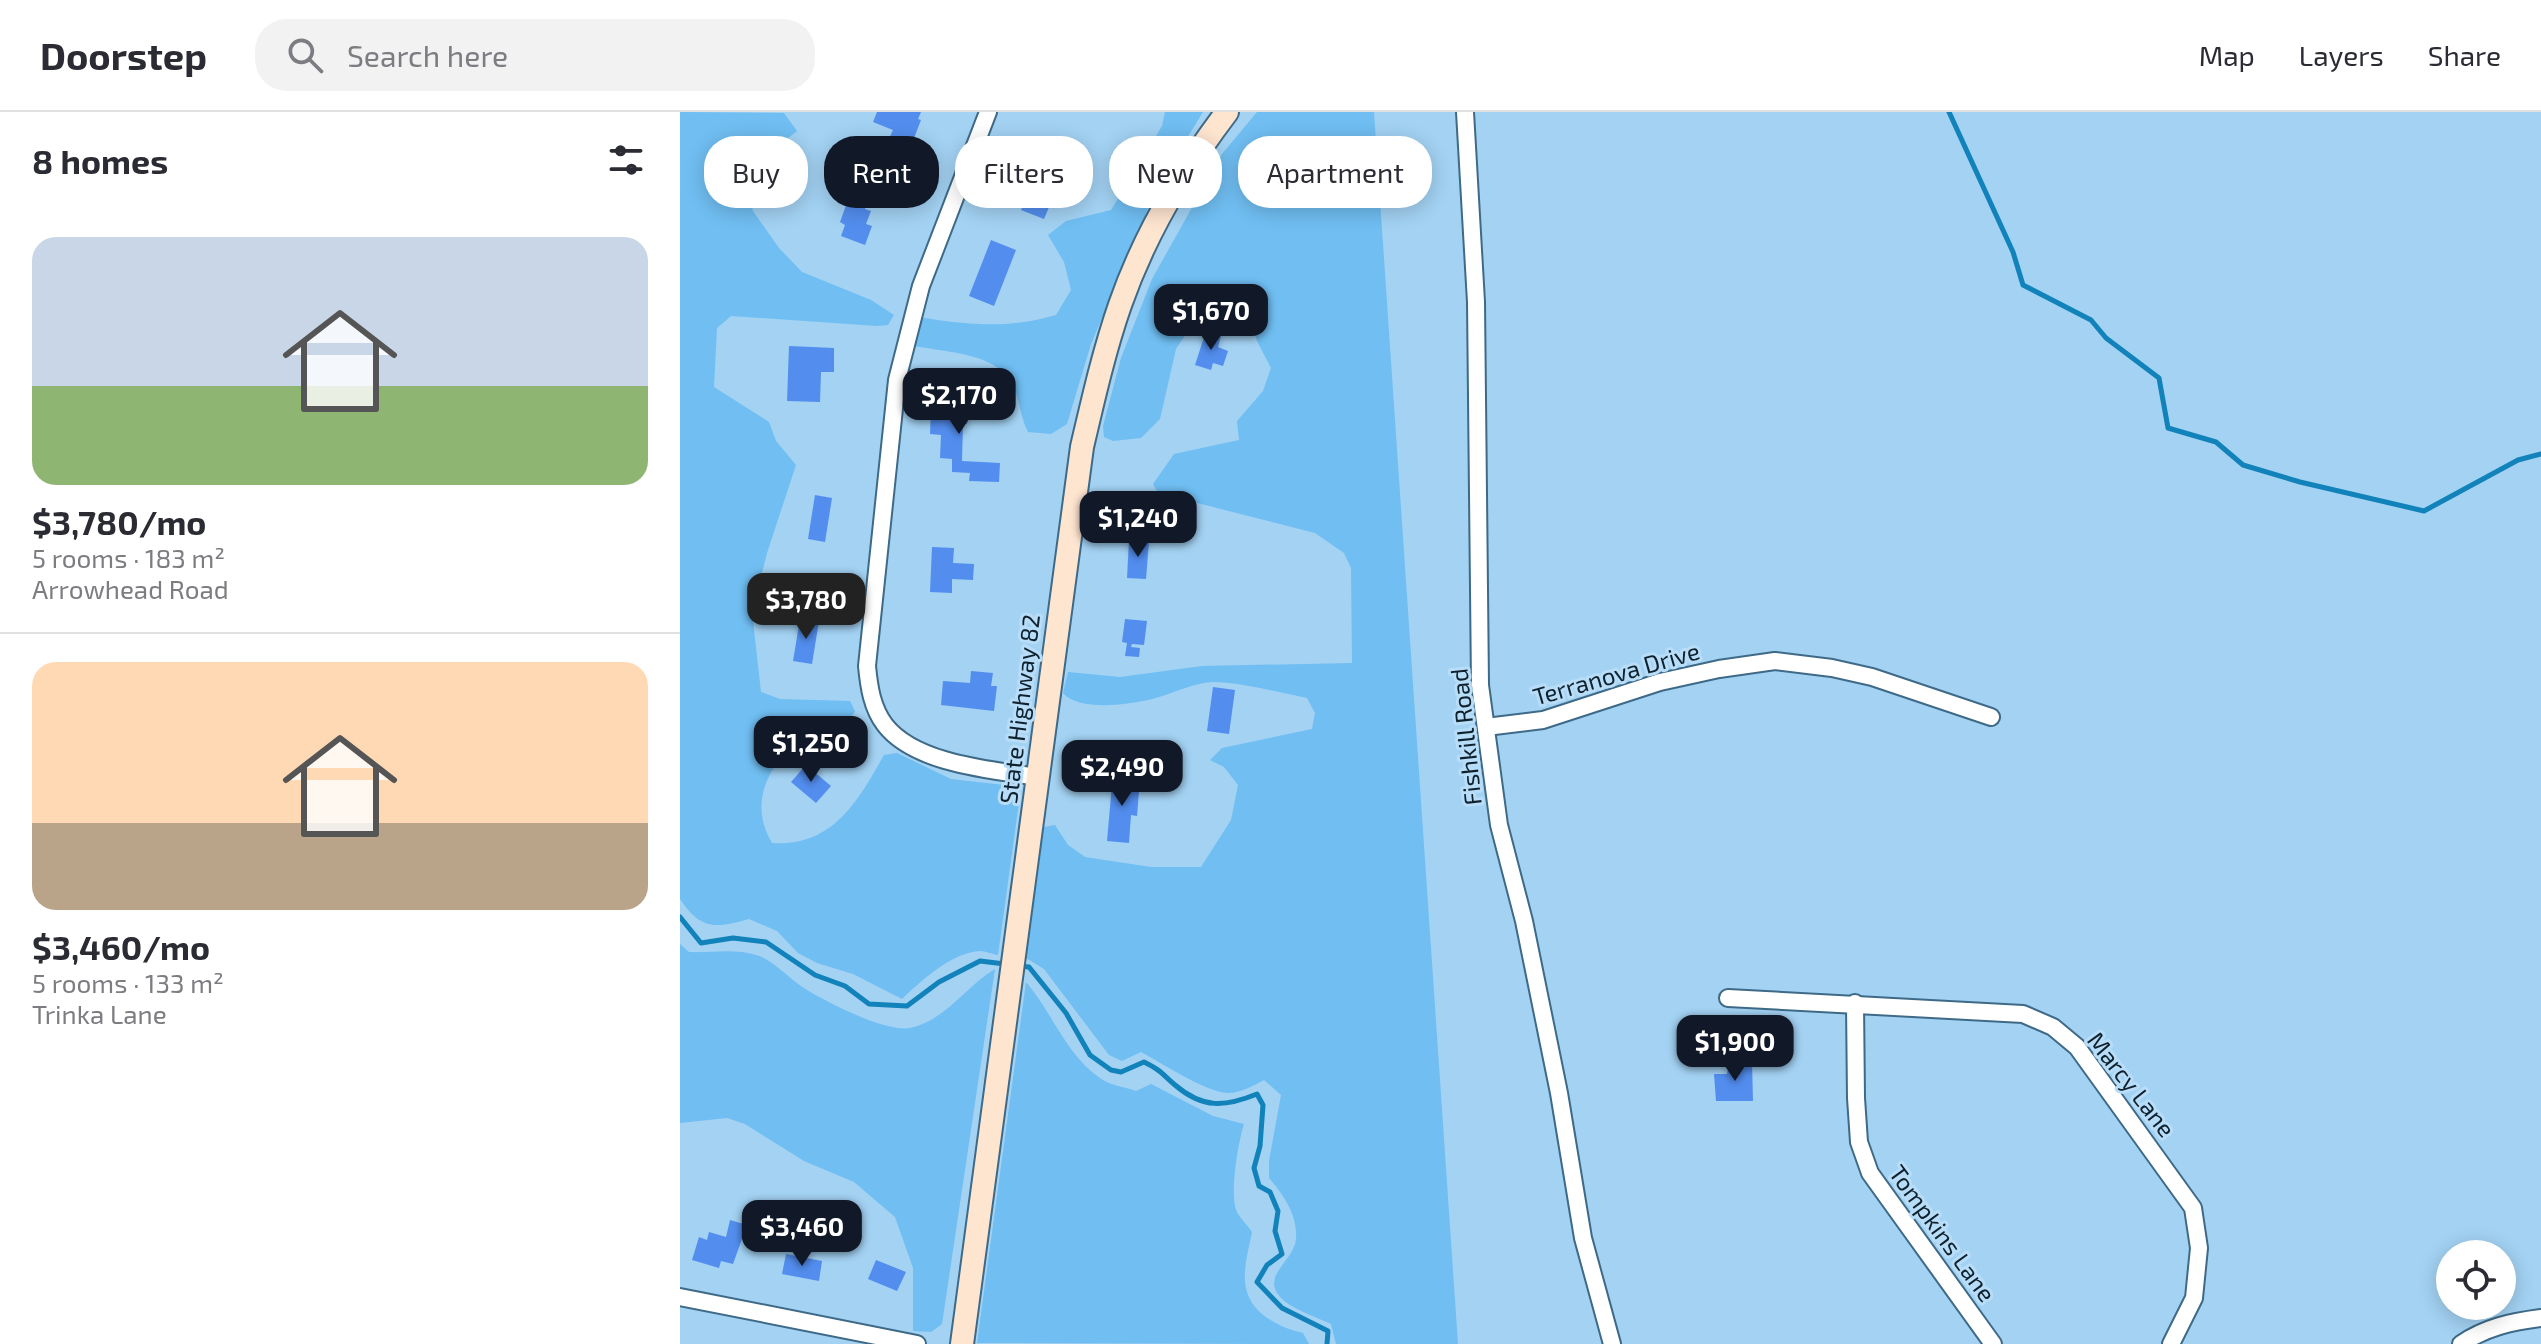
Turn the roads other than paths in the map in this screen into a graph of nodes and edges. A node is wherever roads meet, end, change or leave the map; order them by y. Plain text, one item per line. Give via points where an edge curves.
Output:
1 (988, 112) edge
2 (1227, 112) edge
3 (1465, 112) edge
4 (1991, 717) dead end
5 (1486, 727) junction
6 (1037, 777) junction
7 (1728, 998) dead end
8 (1855, 1003) junction
9 (680, 1297) edge
10 (2541, 1318) edge
11 (917, 1344) edge
12 (962, 1344) edge
13 (1612, 1344) edge
14 (1993, 1344) edge
15 (2171, 1344) edge
16 (2461, 1344) edge

1 - 6 street via 932,254 908,332 895,395 867,666 879,716 912,748 961,764
2 - 6 main road, State Highway 82 via 1167,204 1121,303 1099,372 1077,473
3 - 5 street, Fishkill Road via 1479,413 1480,685
4 - 5 street, Terranova Drive via 1872,677 1775,661 1660,682 1543,720
5 - 13 street, Fishkill Road via 1499,825 1559,1093 1583,1238
6 - 12 main road, State Highway 82
7 - 8 street, Marcy Lane
8 - 14 street, Tompkins Lane via 1859,1142 1870,1173
8 - 15 street, Marcy Lane via 2023,1014 2053,1027 2077,1047 2193,1208 2199,1248 2194,1298
9 - 11 street
10 - 16 street via 2506,1323

